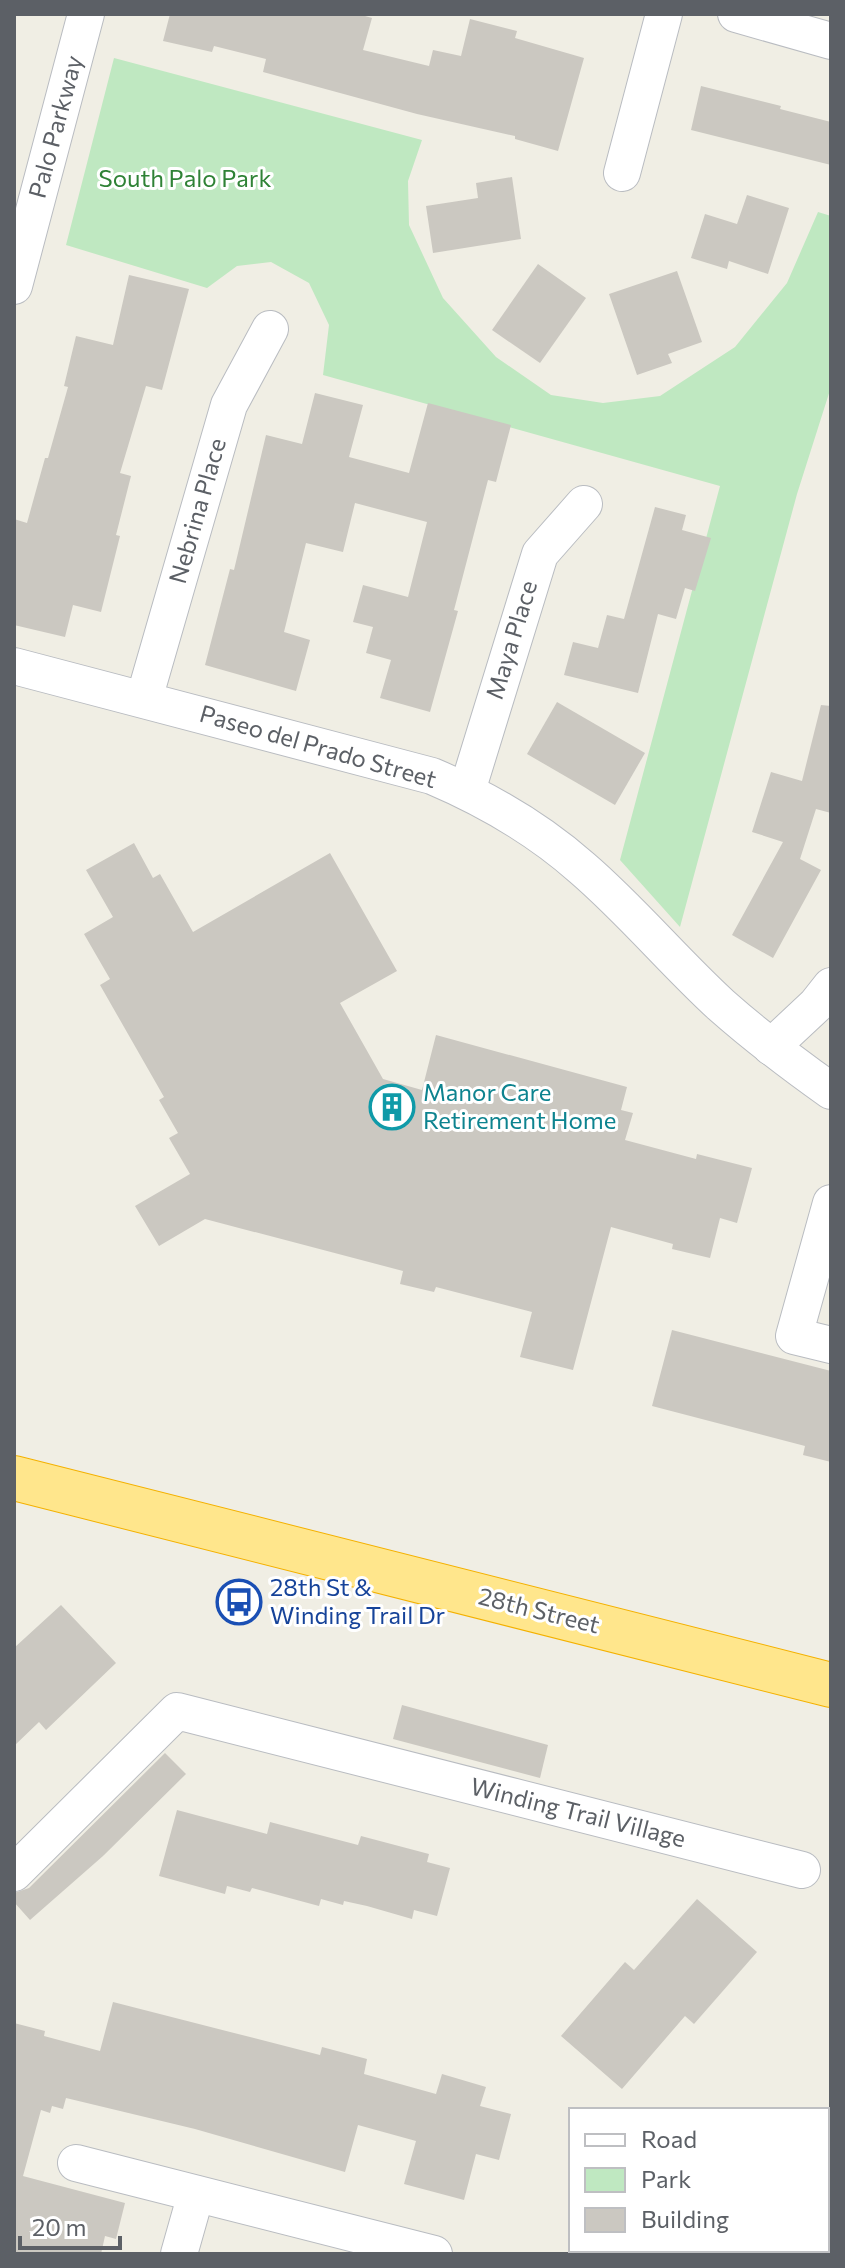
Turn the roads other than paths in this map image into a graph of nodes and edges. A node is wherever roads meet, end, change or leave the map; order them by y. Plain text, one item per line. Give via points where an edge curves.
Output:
1 (86, 14) edge
2 (664, 14) edge
3 (736, 14) edge
4 (831, 41) edge
5 (622, 173) dead end
6 (14, 286) edge
7 (270, 329) dead end
8 (584, 504) dead end
9 (14, 666) edge
10 (144, 699) junction
11 (467, 791) junction
12 (831, 986) edge
13 (771, 1047) junction
14 (831, 1091) edge
15 (831, 1203) edge
16 (831, 1345) edge
17 (14, 1478) edge
18 (831, 1685) edge
19 (802, 1870) dead end
20 (14, 1873) edge
21 (76, 2163) dead end
22 (196, 2194) junction
23 (179, 2254) edge
24 (434, 2254) edge

1 - 6 street, Palo Parkway
2 - 5 street
3 - 4 street
7 - 10 street, Nebrina Place via 229,405
8 - 11 street, Maya Place via 540,554
9 - 10 street, Paseo del Prado Street
10 - 11 street, Paseo del Prado Street via 432,776
11 - 13 street, Paseo del Prado Street via 500,808 581,867
12 - 13 street
13 - 14 street, Paseo del Prado Street
15 - 16 street via 794,1336
17 - 18 highway, 28th Street
19 - 20 street, Winding Trail Village via 177,1711
21 - 22 street
22 - 23 street
22 - 24 street

